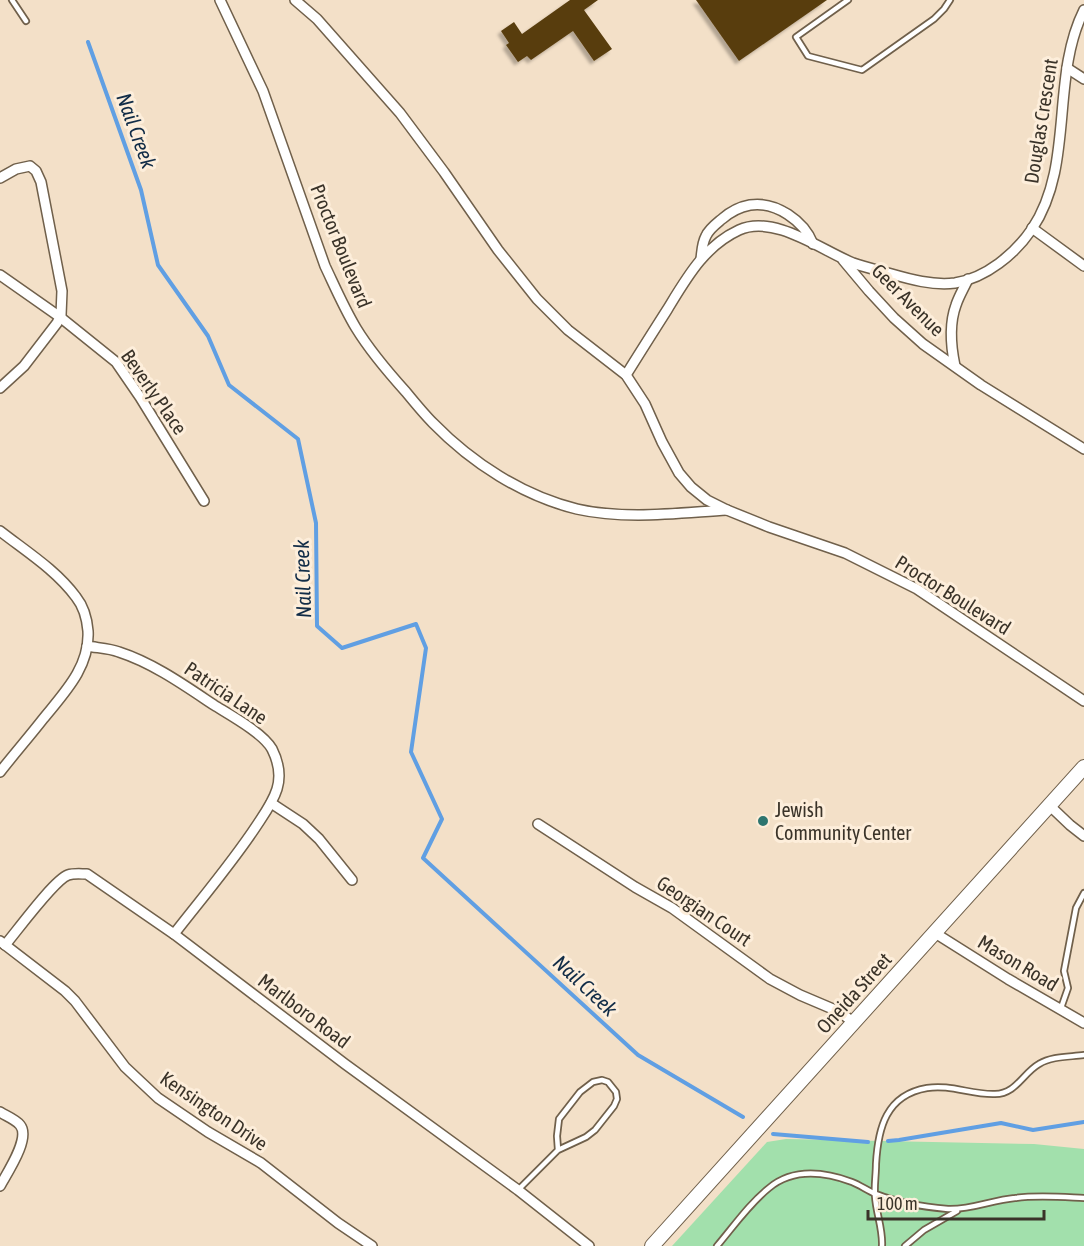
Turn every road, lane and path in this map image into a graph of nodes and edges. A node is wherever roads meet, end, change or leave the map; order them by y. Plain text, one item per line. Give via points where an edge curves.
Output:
1 (12, 0) edge
2 (220, 0) edge
3 (295, 0) edge
4 (848, 0) edge
5 (950, 0) edge
6 (1084, 10) edge
7 (26, 21) dead end
8 (1067, 68) junction
9 (1084, 79) edge
10 (0, 178) edge
11 (1032, 228) junction
12 (813, 244) junction
13 (839, 256) junction
14 (701, 259) junction
15 (1084, 266) edge
16 (0, 275) edge
17 (968, 279) junction
18 (60, 317) junction
19 (954, 366) junction
20 (626, 375) junction
21 (0, 388) edge
22 (1084, 449) edge
23 (204, 501) dead end
24 (727, 510) junction
25 (0, 531) edge
26 (87, 646) junction
27 (1084, 701) edge
28 (1084, 767) edge
29 (0, 772) edge
30 (271, 803) junction
31 (1049, 805) junction
32 (538, 824) dead end
33 (1084, 836) edge
34 (352, 880) dead end
35 (1084, 893) edge
36 (934, 933) junction
37 (174, 934) junction
38 (3, 943) edge
39 (1060, 1010) junction
40 (854, 1023) junction
41 (1084, 1023) edge
42 (1084, 1055) edge
43 (0, 1112) edge
44 (558, 1150) junction
45 (0, 1186) edge
46 (518, 1190) junction
47 (875, 1194) junction
48 (1084, 1198) edge
49 (959, 1210) junction
50 (372, 1246) edge
51 (589, 1246) edge
52 (652, 1246) edge
53 (717, 1246) edge
54 (882, 1246) edge
55 (905, 1246) edge

1 - 7 lane
2 - 24 street, Proctor Boulevard via 263,91 338,294 382,365 434,424 494,473 578,509 616,514
3 - 20 street, Proctor Boulevard via 317,19 400,113 537,299 568,330
4 - 5 lane via 796,37 808,56 862,69 934,19
6 - 8 street, Douglas Crescent
8 - 9 street
8 - 11 street, Douglas Crescent via 1051,187
10 - 18 street via 30,166 36,171 62,291
11 - 15 street
11 - 17 street, Douglas Crescent via 1007,258
12 - 13 street, Douglas Crescent
12 - 14 street, Douglas Crescent via 768,226 750,226 710,249
12 - 14 street via 802,225 788,214 764,205 751,205 730,212 711,229
13 - 17 street, Douglas Crescent via 910,279 956,283
13 - 19 street, Geer Avenue via 894,318
14 - 20 street, Douglas Crescent
16 - 18 street, Beverly Place
17 - 19 street, Geer Avenue via 955,306 951,333
18 - 21 street via 24,366
18 - 23 street, Beverly Place via 116,362
19 - 22 street, Geer Avenue
20 - 24 street, Proctor Boulevard via 679,472 707,500
24 - 27 street, Proctor Boulevard via 845,553 918,589
25 - 26 street via 55,572 77,598 87,622
26 - 29 street via 80,670 69,687
26 - 30 street, Patricia Lane via 142,660 265,740 272,750 279,777
28 - 31 street, Oneida Street
30 - 34 street via 320,839
30 - 37 street, Patricia Lane via 246,842
31 - 33 street
31 - 36 street, Oneida Street
32 - 40 street, Georgian Court via 672,908 770,979 840,1012
35 - 39 lane via 1076,908 1064,971 1068,988
36 - 39 street, Mason Road
36 - 40 street, Oneida Street
37 - 38 street, Marlboro Road via 87,874 70,874 51,889
37 - 46 street, Marlboro Road
38 - 50 street, Kensington Drive via 65,991 125,1067 158,1098 261,1164
39 - 41 street, Mason Road
40 - 52 street, Oneida Street
42 - 47 lane via 1038,1064 1008,1092 995,1094 946,1087 909,1093 894,1103 884,1119 877,1149
43 - 45 street via 19,1123 23,1130 21,1144
44 - 44 lane via 595,1130 614,1106 616,1092 608,1082 593,1082 559,1119
44 - 46 lane
46 - 51 street, Marlboro Road
47 - 49 lane
47 - 53 lane via 826,1174 805,1173 785,1178 748,1209
47 - 54 lane
48 - 49 lane via 1015,1198
49 - 55 lane

